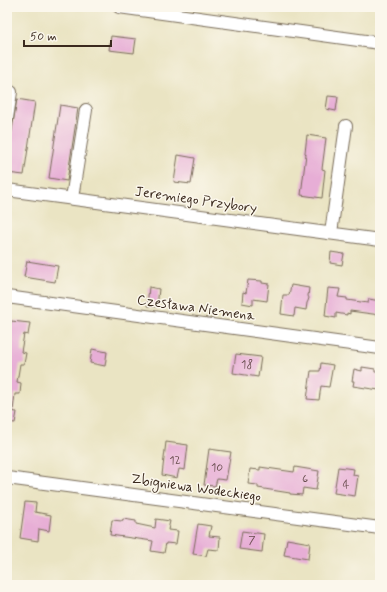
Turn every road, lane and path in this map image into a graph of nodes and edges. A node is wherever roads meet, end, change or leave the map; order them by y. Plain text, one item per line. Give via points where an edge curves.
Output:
1 (119, 7) edge
2 (380, 43) edge
3 (11, 92) dead end
4 (86, 110) dead end
5 (7, 118) edge
6 (346, 126) dead end
7 (7, 190) edge
8 (72, 198) junction
9 (331, 233) junction
10 (380, 240) edge
11 (7, 297) edge
12 (380, 348) edge
13 (7, 478) edge
14 (380, 528) edge

1 - 2 street
3 - 5 street
4 - 8 street
6 - 9 street
7 - 8 street, Jeremiego Przybory
8 - 9 street, Jeremiego Przybory
9 - 10 street, Jeremiego Przybory
11 - 12 street, Czesława Niemena
13 - 14 street, Zbigniewa Wodeckiego

